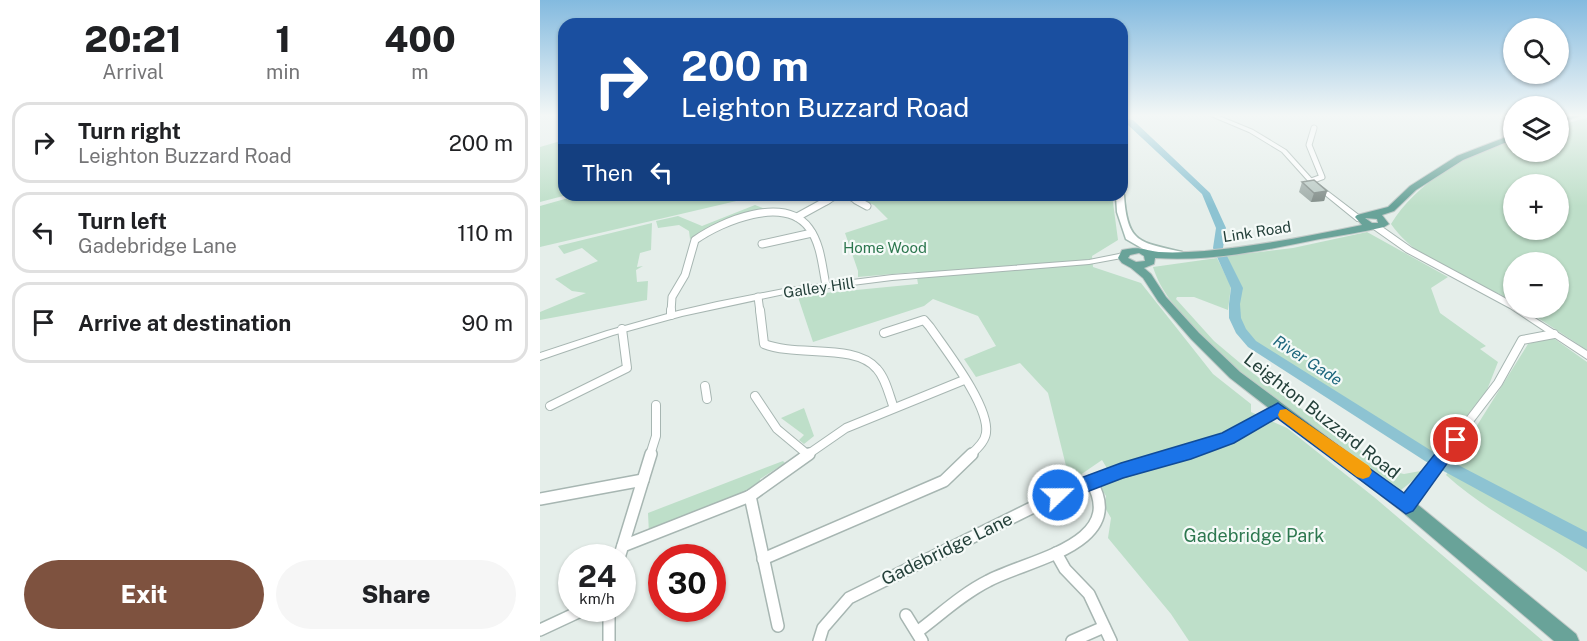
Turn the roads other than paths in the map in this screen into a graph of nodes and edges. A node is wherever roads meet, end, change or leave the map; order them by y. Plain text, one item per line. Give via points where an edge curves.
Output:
1 (1274, 146) edge
2 (1310, 146) edge
3 (1490, 146) edge
4 (1311, 181) junction
5 (827, 201) edge
6 (857, 201) edge
7 (1120, 201) edge
8 (867, 206) dead end
9 (1390, 208) junction
10 (797, 217) junction
11 (1365, 217) junction
12 (1379, 224) junction
13 (1343, 231) junction
14 (812, 233) junction
15 (1129, 237) junction
16 (762, 244) dead end
17 (1188, 255) junction
18 (1128, 259) junction
19 (1147, 261) junction
20 (826, 285) junction
21 (758, 297) junction
22 (1503, 301) edge
23 (671, 315) junction
24 (1530, 318) edge
25 (622, 329) junction
26 (884, 333) dead end
27 (1554, 334) junction
28 (1587, 356) edge
29 (540, 357) edge
30 (964, 380) junction
31 (705, 386) dead end
32 (755, 396) dead end
33 (707, 399) dead end
34 (656, 405) dead end
35 (550, 406) dead end
36 (894, 408) junction
37 (1278, 410) junction
38 (807, 454) junction
39 (643, 480) junction
40 (1091, 481) junction
41 (750, 496) junction
42 (540, 499) edge
43 (1406, 506) junction
44 (624, 544) edge
45 (628, 544) edge
46 (1056, 553) junction
47 (763, 559) junction
48 (906, 615) dead end
49 (558, 622) edge
50 (609, 622) edge
51 (778, 626) dead end
52 (1104, 627) junction
53 (540, 630) edge
54 (920, 636) edge
55 (609, 641) edge
56 (819, 641) edge
57 (1072, 641) edge
58 (1111, 641) edge
59 (1569, 641) edge

1 - 4 street
2 - 4 street via 1322,177
3 - 9 main road, Link Road via 1460,158
4 - 11 street via 1347,209
5 - 10 street
6 - 8 street
7 - 15 main road, Leighton Buzzard Road
9 - 11 main road, Link Road
9 - 12 main road, Link Road
10 - 14 street
10 - 23 street via 774,213 747,215 707,230 695,240 686,275 672,297
11 - 12 main road
11 - 13 main road, Link Road
12 - 13 main road, Link Road
12 - 22 street via 1409,250
13 - 17 main road, Link Road via 1227,252
14 - 16 street
14 - 20 street
15 - 17 main road via 1148,248
15 - 18 main road, Leighton Buzzard Road
15 - 19 main road, Leighton Buzzard Road
17 - 19 main road, Link Road
18 - 19 main road, Leighton Buzzard Road
18 - 19 main road, Link Road
18 - 20 street, Galley Hill
19 - 37 main road, Leighton Buzzard Road via 1162,299 1235,375
20 - 21 street, Galley Hill
21 - 23 street, Galley Hill
21 - 36 street via 764,344 786,353 844,352 861,358 876,366
23 - 25 street, Galley Hill
24 - 27 street
25 - 29 street, Galley Hill
25 - 35 street via 627,368
26 - 30 street via 924,320
27 - 28 street
27 - 43 street via 1522,340 1498,383
30 - 36 street
30 - 47 street via 984,416 986,433 979,447 944,481
31 - 33 street
32 - 38 street via 766,419
34 - 39 street via 656,436
36 - 38 street via 846,428
37 - 40 street, Gadebridge Lane via 1228,438
37 - 43 main road, Leighton Buzzard Road
38 - 41 street
39 - 42 street
39 - 44 street
40 - 46 street via 1101,499 1100,513 1088,534
40 - 56 street, Gadebridge Lane via 849,598 823,628
41 - 45 street
41 - 47 street
43 - 59 main road, Leighton Buzzard Road
46 - 52 street via 1065,569 1089,594
46 - 54 street via 989,580
47 - 51 street
48 - 54 street
49 - 53 street
50 - 55 street
52 - 57 street
52 - 58 street

